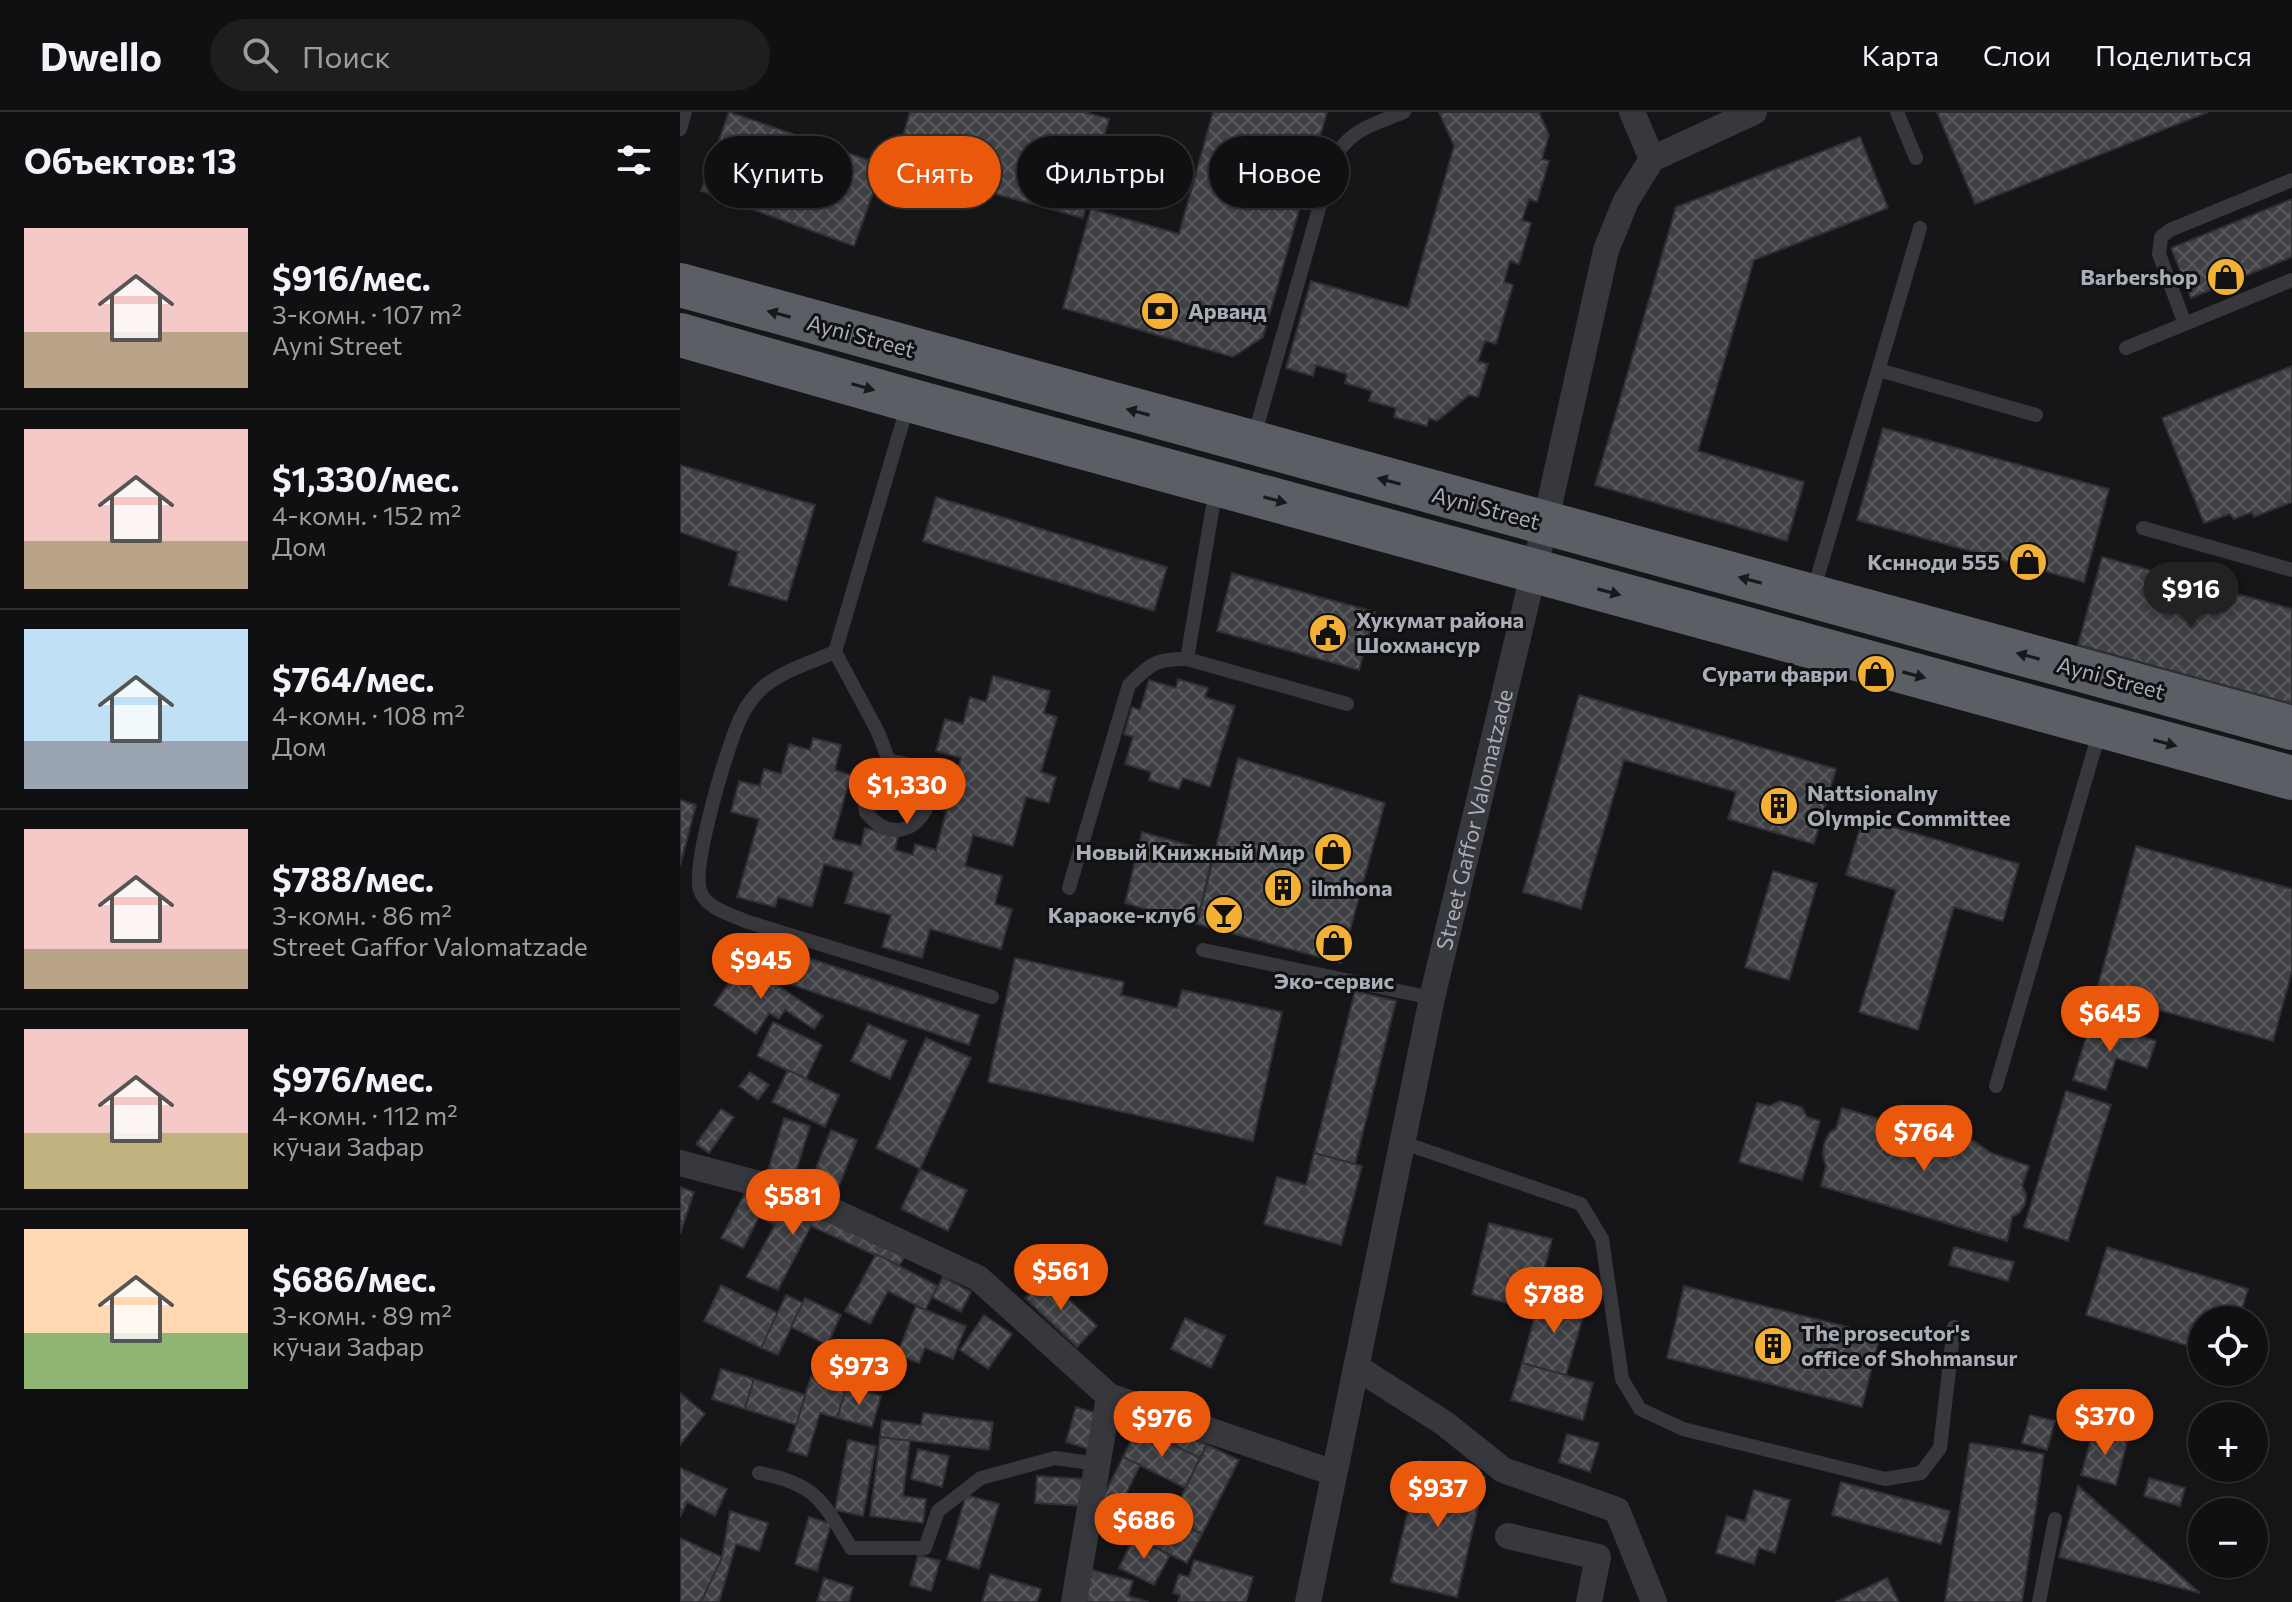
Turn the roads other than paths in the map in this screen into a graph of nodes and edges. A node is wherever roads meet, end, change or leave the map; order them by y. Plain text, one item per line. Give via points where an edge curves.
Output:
1 (685, 112) edge
2 (1404, 112) edge
3 (1632, 112) edge
4 (1754, 112) edge
5 (1897, 112) edge
6 (680, 129) edge
7 (1916, 158) dead end
8 (1652, 159) junction
9 (2292, 180) edge
10 (1920, 228) dead end
11 (2292, 280) edge
12 (680, 285) edge
13 (2185, 324) junction
14 (680, 335) edge
15 (2126, 348) dead end
16 (922, 353) junction
17 (1879, 370) junction
18 (909, 400) junction
19 (2036, 415) dead end
20 (1252, 444) junction
21 (1217, 484) junction
22 (1545, 524) junction
23 (2143, 528) dead end
24 (2292, 570) edge
25 (1534, 571) junction
26 (1812, 596) junction
27 (835, 652) junction
28 (1187, 659) junction
29 (1347, 704) dead end
30 (2101, 726) junction
31 (2292, 728) edge
32 (889, 761) junction
33 (2292, 778) edge
34 (1069, 888) dead end
35 (1203, 950) dead end
36 (992, 997) dead end
37 (1432, 998) junction
38 (1996, 1086) dead end
39 (1401, 1142) junction
40 (680, 1163) edge
41 (1954, 1327) dead end
42 (1356, 1367) junction
43 (1109, 1396) junction
44 (1097, 1464) junction
45 (759, 1473) dead end
46 (1334, 1473) junction
47 (2055, 1519) dead end
48 (1508, 1536) dead end
49 (1074, 1602) edge
50 (1308, 1602) edge
51 (1589, 1602) edge
52 (1654, 1602) edge
53 (2039, 1602) edge

1 - 6 lane
2 - 20 lane via 1346,139 1332,163
3 - 8 street
4 - 8 street
5 - 7 lane
8 - 22 street, Street Gaffor Valomatzade via 1626,201 1606,250
9 - 13 lane via 2161,237 2159,254
10 - 17 lane
11 - 13 lane
16 -> 12 highway, Ayni Street
13 - 15 lane
14 -> 18 highway
16 - 18 street
20 -> 16 highway, Ayni Street
17 - 19 lane
17 - 26 lane
18 - 21 highway
18 - 27 lane
22 -> 20 highway, Ayni Street
21 -> 25 highway
21 - 28 lane
22 - 25 street, Street Gaffor Valomatzade
26 -> 22 highway, Ayni Street
23 - 24 lane
25 -> 30 highway
25 - 37 street, Street Gaffor Valomatzade
31 -> 26 highway, Ayni Street
27 - 32 lane
27 - 36 lane via 776,678 745,709 721,775 703,849 700,889 705,900 745,921
28 - 29 lane
28 - 34 lane via 1162,659 1129,685
30 -> 33 highway
30 - 38 lane
32 - 32 lane via 910,764 926,778 928,801 909,829 879,825 866,812 864,789 870,776
35 - 37 lane
37 - 39 street, Street Gaffor Valomatzade
39 - 41 lane via 1581,1204 1602,1239 1622,1379 1640,1409 1683,1429 1885,1479 1921,1473 1940,1448
39 - 42 street, Street Gaffor Valomatzade
40 - 43 street via 794,1193 978,1278
42 - 46 street, Street Gaffor Valomatzade
42 - 52 street via 1444,1423 1503,1470 1617,1510
43 - 44 street
43 - 46 street
44 - 45 lane via 1055,1458 981,1478 938,1511 925,1548 851,1548 813,1491
44 - 49 street
46 - 50 street, Street Gaffor Valomatzade
47 - 53 lane
48 - 51 street via 1598,1557

